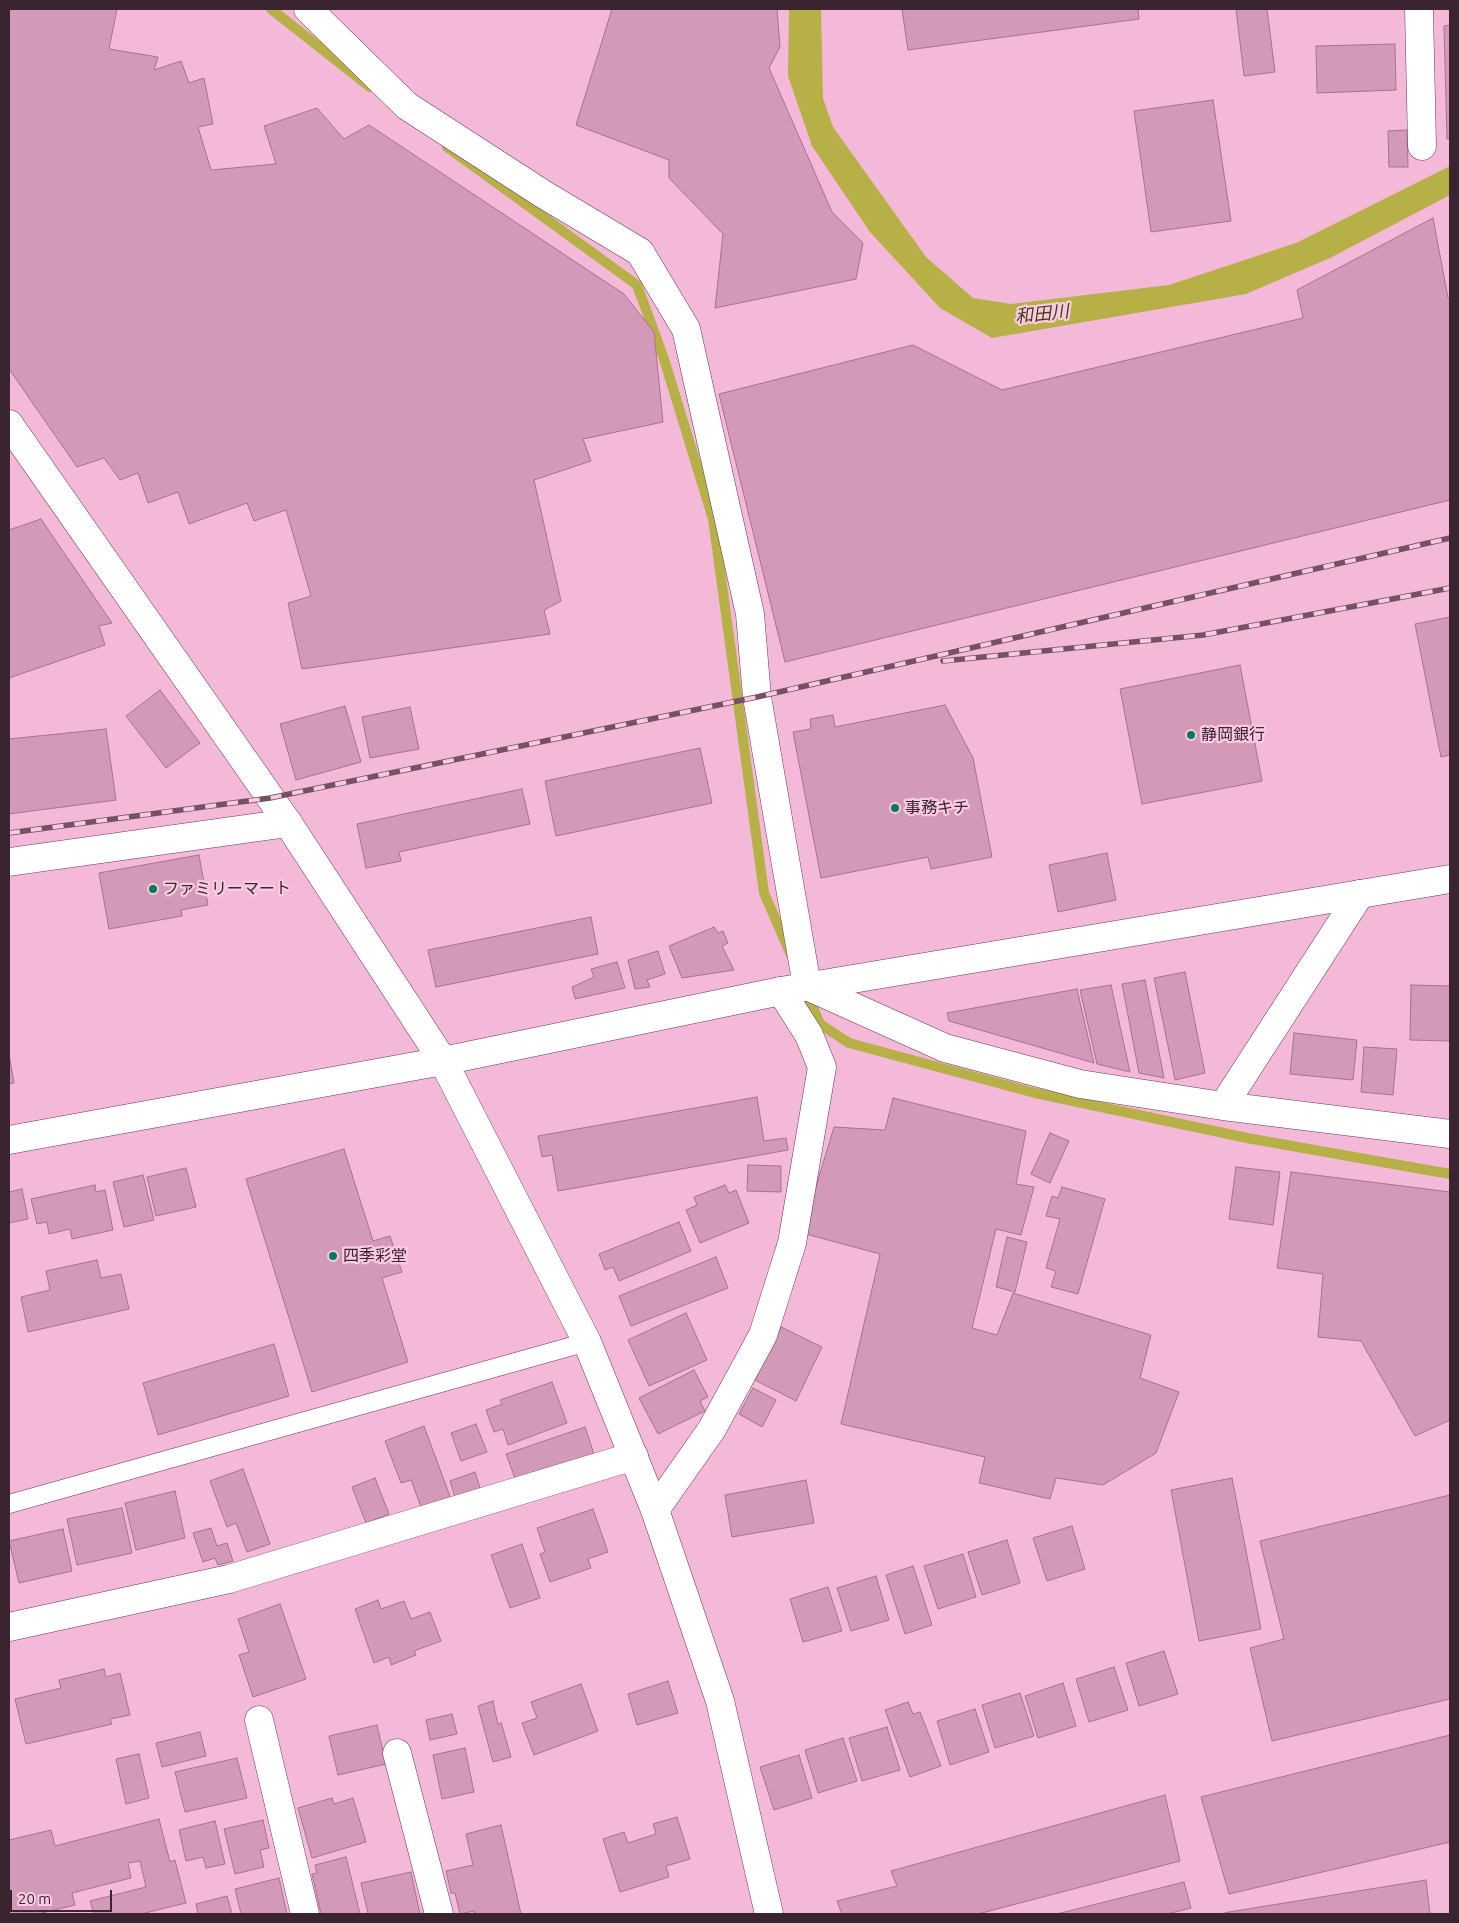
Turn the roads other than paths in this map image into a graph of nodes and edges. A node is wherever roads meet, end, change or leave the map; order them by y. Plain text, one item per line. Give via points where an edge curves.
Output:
1 (308, 9) edge
2 (1419, 9) edge
3 (1422, 146) dead end
4 (9, 424) edge
5 (288, 823) junction
6 (9, 862) edge
7 (1450, 879) edge
8 (1360, 894) junction
9 (807, 986) junction
10 (780, 991) junction
11 (443, 1061) junction
12 (1223, 1106) junction
13 (1450, 1134) edge
14 (9, 1140) edge
15 (587, 1342) junction
16 (634, 1456) junction
17 (9, 1504) edge
18 (656, 1510) junction
19 (9, 1627) edge
20 (259, 1720) dead end
21 (397, 1753) dead end
22 (305, 1914) edge
23 (439, 1914) edge
24 (769, 1914) edge

1 - 9 street via 407,106 640,252 686,328 750,614 758,697
2 - 3 street
4 - 5 street
5 - 6 street
5 - 11 street
7 - 8 street
8 - 9 street
8 - 12 street
9 - 10 street
9 - 12 street via 945,1048 1080,1084
10 - 11 street
10 - 18 street via 809,1035 822,1066 792,1243 763,1335 712,1429
11 - 14 street
11 - 15 street
12 - 13 street
15 - 16 street
15 - 17 lane
16 - 18 street
16 - 19 street via 229,1579
18 - 24 street via 720,1700
20 - 22 street
21 - 23 street

